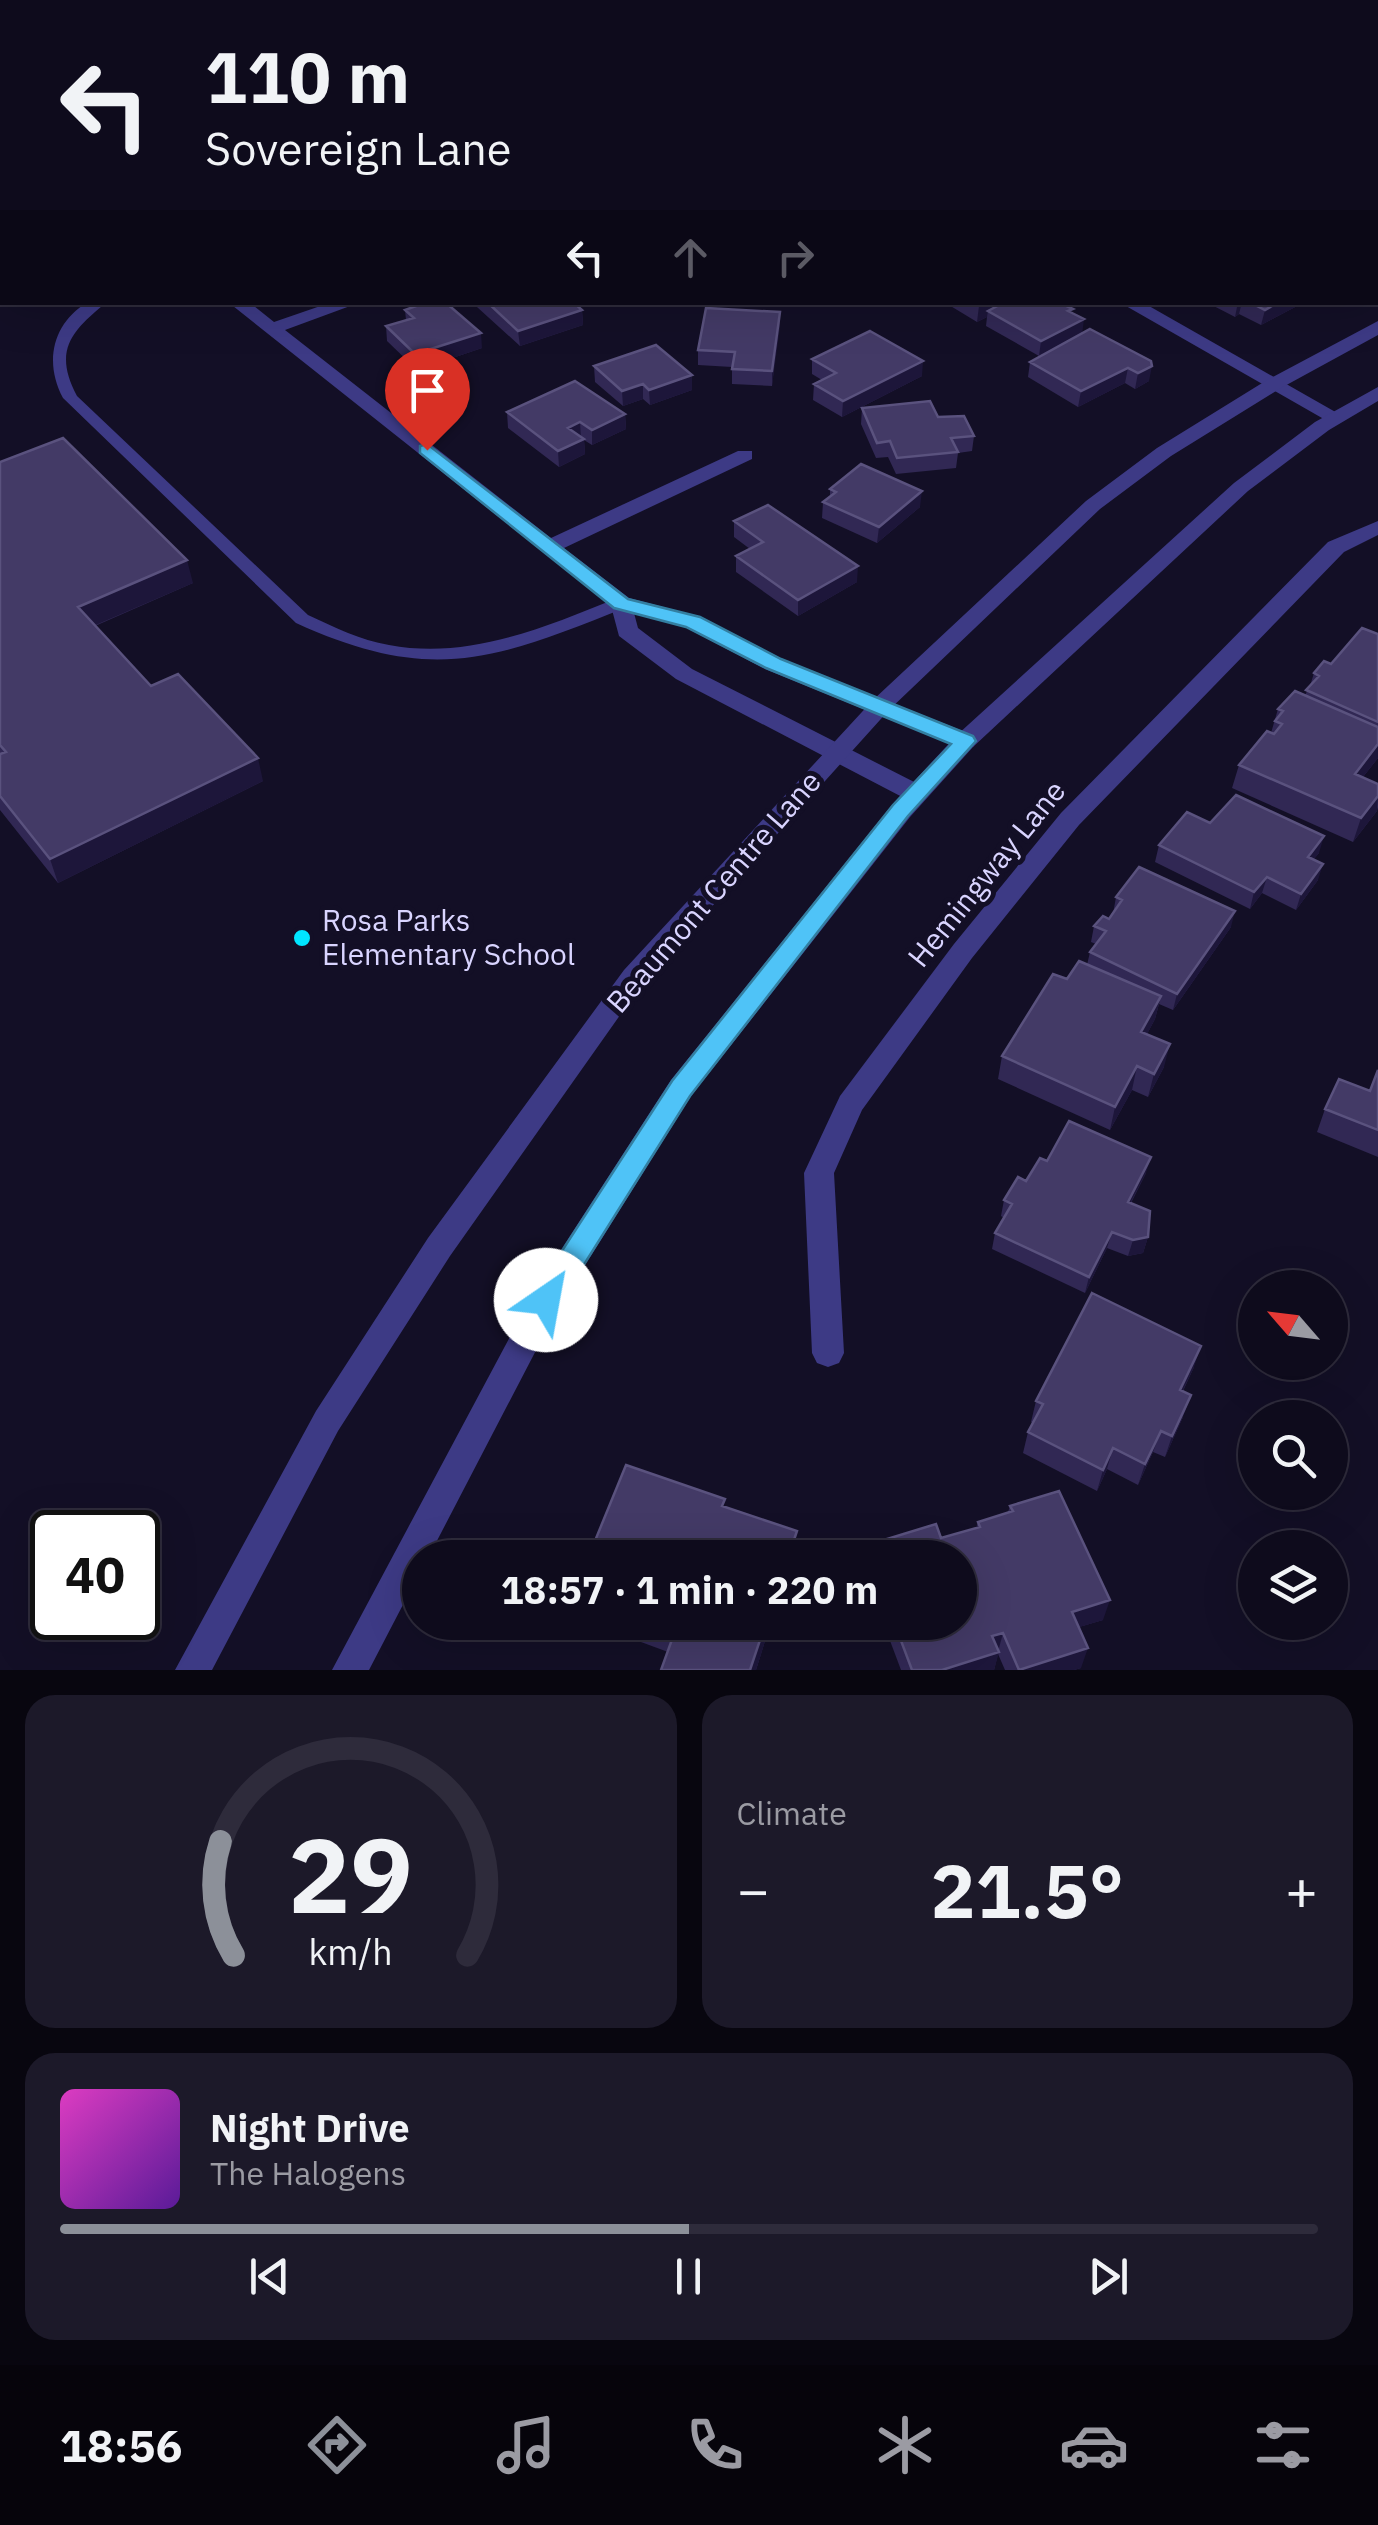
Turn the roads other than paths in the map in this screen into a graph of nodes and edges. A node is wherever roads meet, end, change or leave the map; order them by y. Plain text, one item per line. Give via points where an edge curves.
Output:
1 (94, 305) edge
2 (241, 305) edge
3 (343, 305) edge
4 (1133, 305) edge
5 (1378, 328) edge
6 (271, 329) junction
7 (1274, 384) junction
8 (1378, 392) edge
9 (1336, 418) junction
10 (745, 454) dead end
11 (1378, 528) edge
12 (551, 546) junction
13 (621, 603) junction
14 (880, 705) junction
15 (965, 741) junction
16 (836, 751) junction
17 (915, 794) junction
18 (828, 1353) dead end
19 (193, 1670) edge
20 (350, 1670) edge

1 - 13 lane via 65,332 56,357 58,381 302,619 342,640 452,657 511,647
2 - 6 street
3 - 6 street
4 - 7 street
5 - 7 street, Beaumont Centre Lane
6 - 12 street
7 - 9 street
7 - 14 street, Beaumont Centre Lane via 1092,505
8 - 9 street
9 - 15 street via 1241,487
10 - 12 street
11 - 18 street, Hemingway Lane via 1336,547 1070,819 850,1104 819,1173
12 - 13 street
13 - 14 street via 693,622 773,664
13 - 16 street via 626,632 684,674
14 - 15 street
14 - 16 street, Beaumont Centre Lane
15 - 17 street
16 - 17 street
16 - 19 street, Beaumont Centre Lane via 633,977 439,1248 327,1421
17 - 20 street via 660,1121 546,1300

